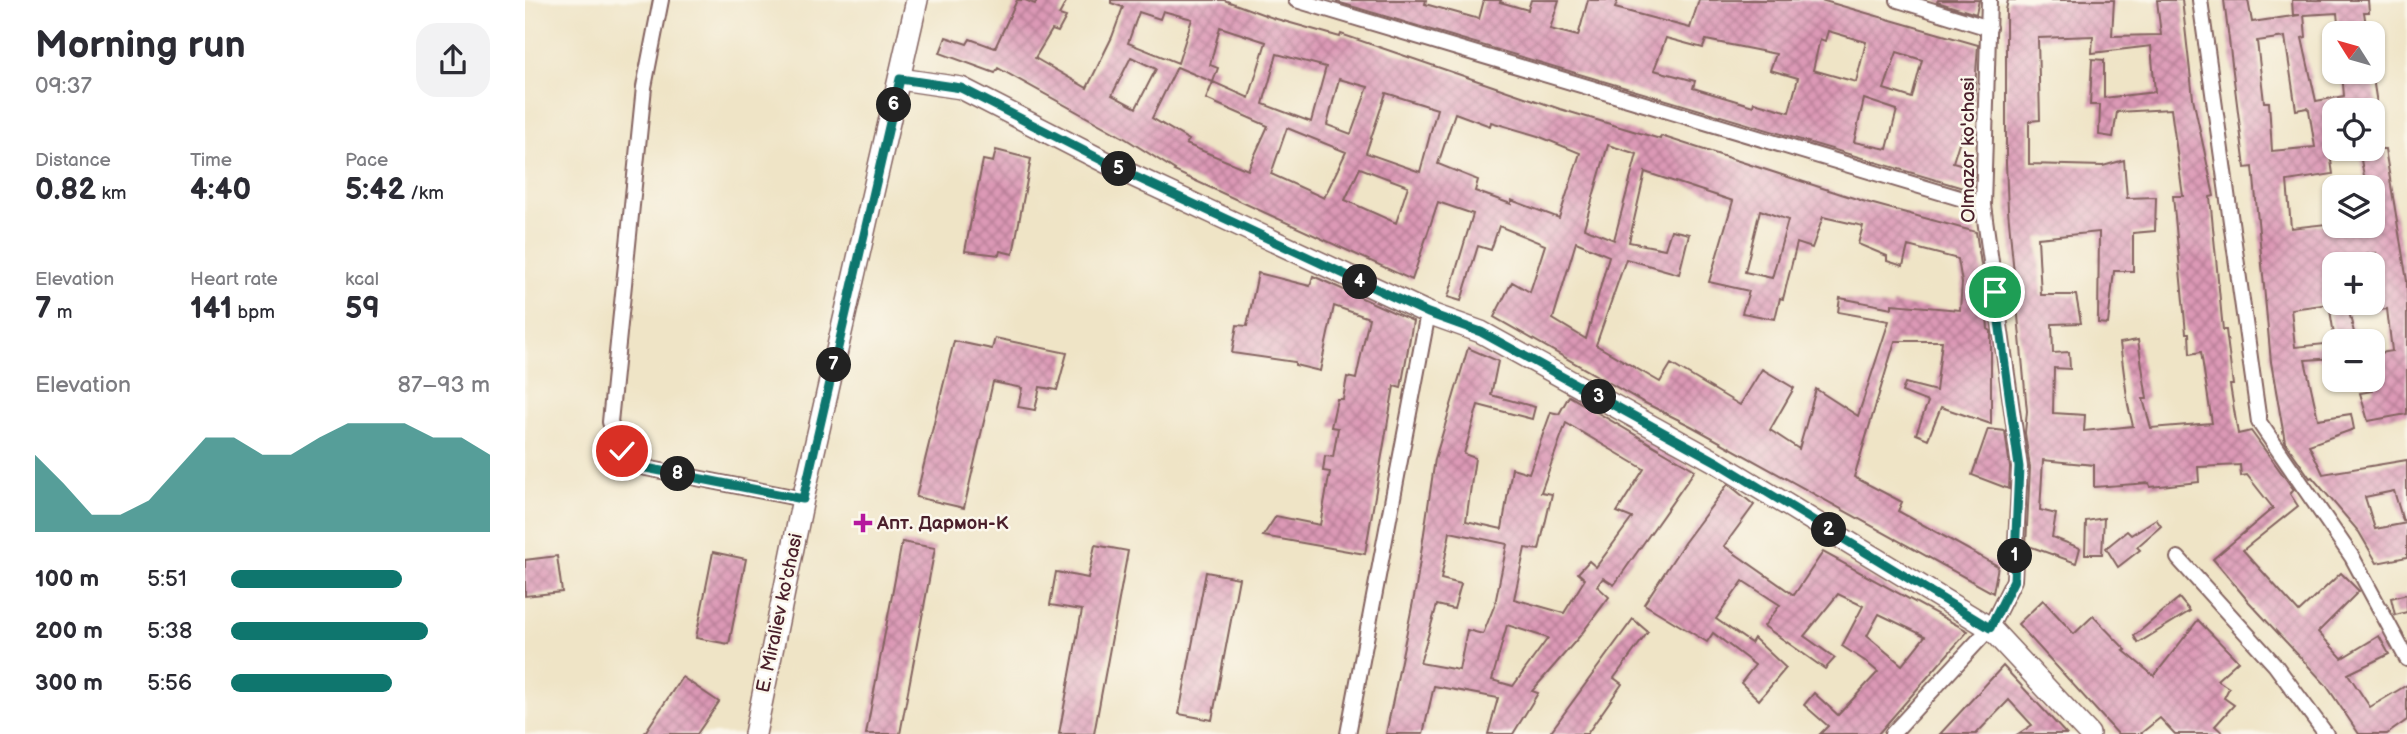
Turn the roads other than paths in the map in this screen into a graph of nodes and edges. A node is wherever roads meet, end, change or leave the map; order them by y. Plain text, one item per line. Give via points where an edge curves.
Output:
1 (661, 0) edge
2 (917, 0) edge
3 (1296, 0) edge
4 (1898, 0) edge
5 (1989, 0) edge
6 (2200, 0) edge
7 (1989, 28) junction
8 (900, 79) junction
9 (1983, 205) junction
10 (1428, 313) junction
11 (803, 499) junction
12 (2178, 558) dead end
13 (1990, 628) junction
14 (2407, 659) edge
15 (755, 734) edge
16 (1348, 734) edge
17 (1892, 734) edge
18 (2089, 734) edge
19 (2326, 734) edge

1 - 11 street via 643,87 610,422 622,451 636,466
2 - 8 street, E. Miraliev ko'chasi
3 - 9 street
4 - 7 street
5 - 7 street, Olmazor ko'chasi
6 - 14 street via 2259,422 2352,557
7 - 9 street, Olmazor ko'chasi
8 - 10 street via 961,88 1125,172
8 - 11 street, E. Miraliev ko'chasi
9 - 13 street, Olmazor ko'chasi via 2019,467 2014,580
10 - 13 street via 1481,332 1719,463
10 - 16 street
11 - 15 street, E. Miraliev ko'chasi
12 - 19 street via 2275,665
13 - 17 street, Olmazor ko'chasi
13 - 18 street

